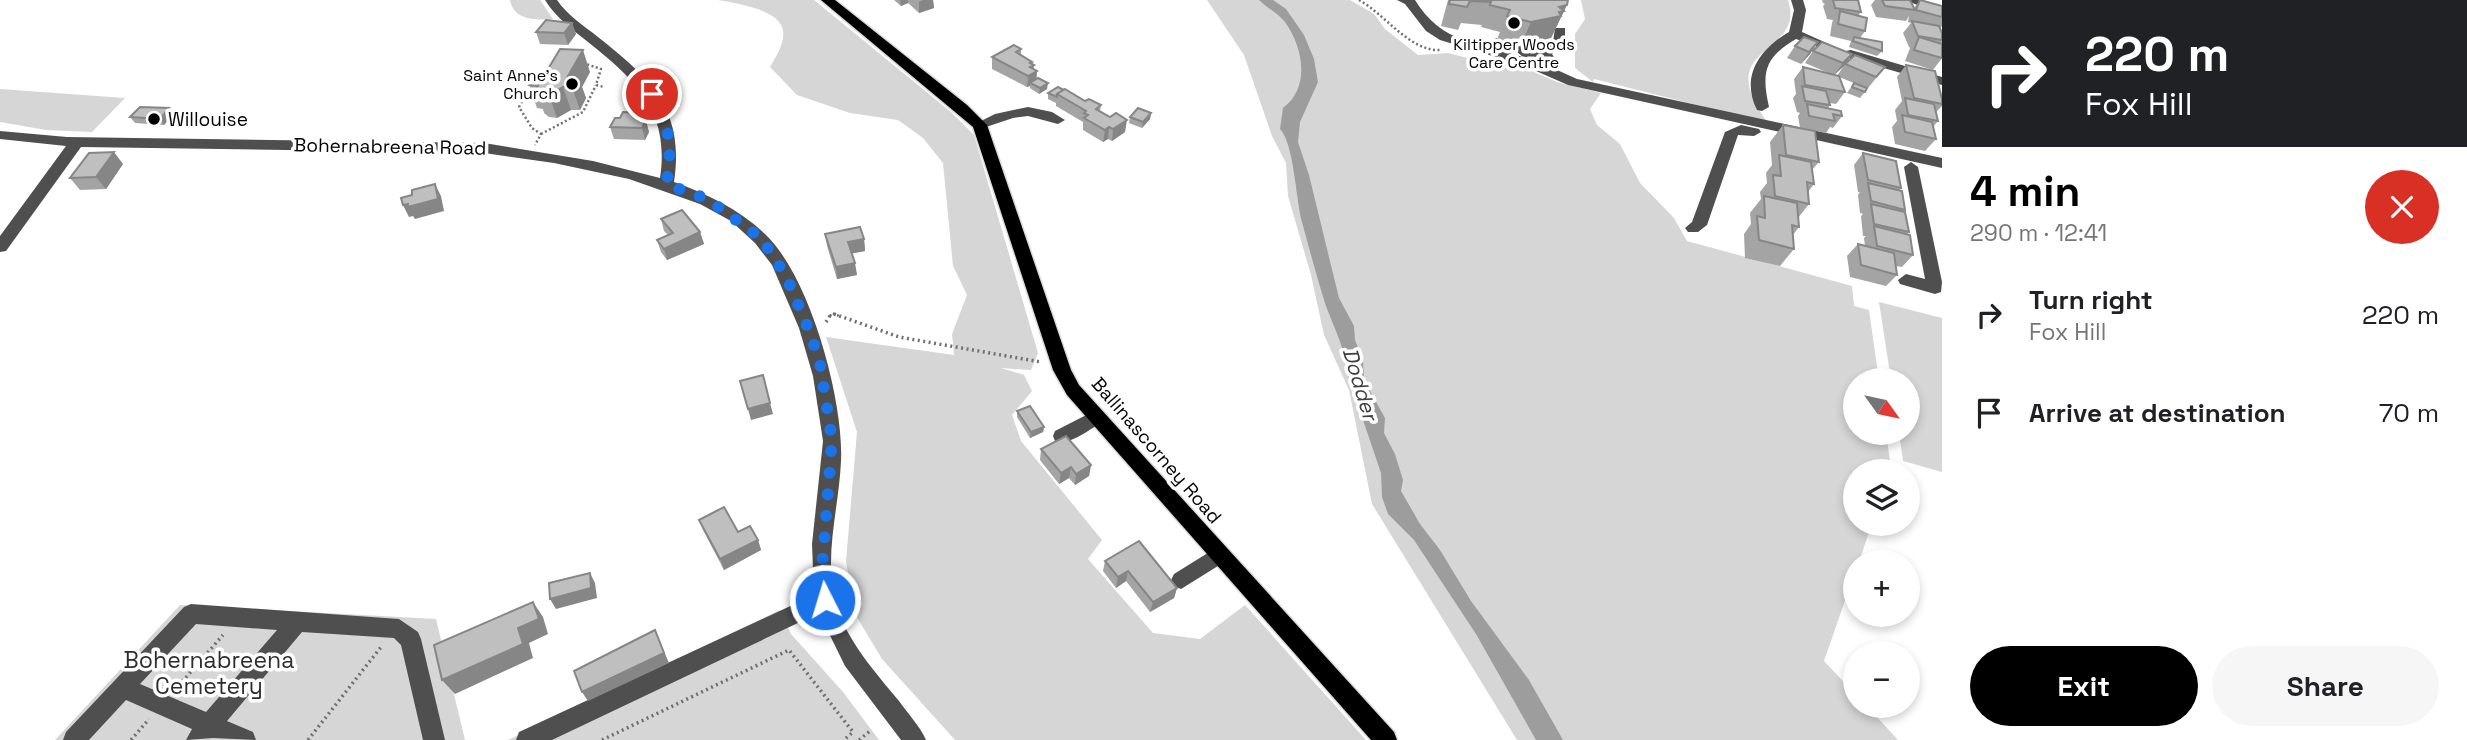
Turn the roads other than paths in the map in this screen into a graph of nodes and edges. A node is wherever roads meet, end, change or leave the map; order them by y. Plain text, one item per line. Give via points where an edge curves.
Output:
1 (551, 0) edge
2 (827, 0) edge
3 (1403, 0) edge
4 (1797, 0) edge
5 (1911, 0) edge
6 (1930, 0) edge
7 (1942, 2) edge
8 (1942, 11) edge
9 (1560, 31) edge
10 (1795, 34) junction
11 (1496, 42) dead end
12 (1533, 58) junction
13 (1942, 81) edge
14 (1015, 101) dead end
15 (1762, 107) dead end
16 (1058, 120) dead end
17 (976, 121) junction
18 (0, 135) edge
19 (78, 142) junction
20 (1942, 163) edge
21 (1911, 167) junction
22 (1942, 174) edge
23 (666, 184) junction
24 (1693, 228) dead end
25 (0, 247) edge
26 (1906, 280) dead end
27 (1096, 417) junction
28 (1062, 436) edge
29 (1219, 555) junction
30 (1181, 580) dead end
31 (825, 600) junction
32 (297, 622) junction
33 (123, 688) junction
34 (203, 732) edge
35 (75, 740) edge
36 (245, 740) edge
37 (434, 740) edge
38 (527, 740) edge
39 (915, 740) edge
40 (1385, 740) edge

1 - 23 street via 570,24 646,85 659,103 669,135
2 - 17 main road
3 - 12 street via 1409,1 1430,30 1453,42
4 - 10 street via 1800,10
5 - 8 street
6 - 7 street
9 - 12 street via 1559,43
10 - 13 street
10 - 15 street via 1779,42 1757,71
11 - 12 street via 1522,49
12 - 20 street via 1548,72 1573,82
14 - 17 street
16 - 17 street via 1037,110 1023,110
17 - 27 main road, Ballinascorney Road via 1058,359 1073,390
18 - 19 street, Bohernabreena Road
19 - 23 street, Bohernabreena Road via 430,141 526,153
19 - 25 street
21 - 22 street
21 - 24 street via 1735,130 1699,225
21 - 26 street via 1935,288
23 - 31 street, Bohernabreena Road via 707,199 761,238 786,276 811,335 832,440 822,569
27 - 28 street
27 - 29 main road, Ballinascorney Road
29 - 30 street
29 - 40 main road, Ballinascorney Road
31 - 38 street
31 - 39 street, Bohernabreena Road via 850,657
32 - 33 street via 191,614
32 - 34 street
32 - 37 street via 395,629 410,639
33 - 34 street via 163,705
33 - 35 street
34 - 36 street

